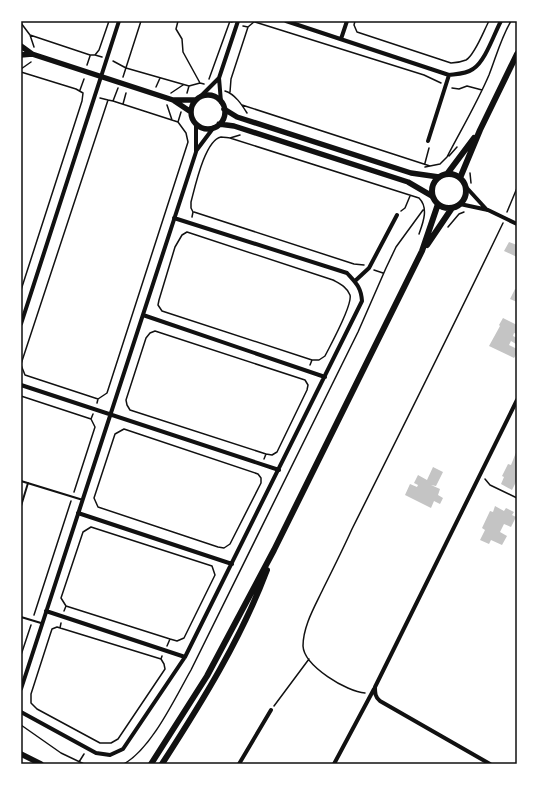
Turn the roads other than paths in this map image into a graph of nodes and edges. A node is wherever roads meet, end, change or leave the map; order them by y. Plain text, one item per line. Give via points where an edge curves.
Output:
1 (119, 21) edge
2 (238, 21) edge
3 (286, 21) edge
4 (347, 21) edge
5 (501, 21) edge
6 (341, 39) junction
7 (21, 46) edge
8 (32, 54) junction
9 (517, 54) edge
10 (21, 55) edge
11 (449, 75) junction
12 (101, 77) junction
13 (219, 78) junction
14 (198, 98) junction
15 (173, 100) junction
16 (221, 102) junction
17 (224, 109) junction
18 (191, 112) junction
19 (196, 124) junction
20 (216, 126) junction
21 (480, 130) junction
22 (428, 141) road end
23 (196, 152) junction
24 (447, 174) junction
25 (439, 177) junction
26 (460, 178) junction
27 (466, 187) junction
28 (432, 196) junction
29 (438, 204) junction
30 (460, 204) junction
31 (452, 208) junction
32 (488, 210) junction
33 (397, 215) road end
34 (174, 218) junction
35 (517, 224) edge
36 (422, 251) junction
37 (355, 282) junction
38 (143, 315) junction
39 (21, 324) edge
40 (325, 377) junction
41 (21, 385) edge
42 (517, 400) edge
43 (110, 415) junction
44 (279, 470) junction
45 (21, 481) edge
46 (28, 483) junction
47 (83, 500) junction
48 (21, 506) edge
49 (78, 513) junction
50 (274, 550) junction
51 (232, 564) junction
52 (46, 611) junction
53 (21, 617) edge
54 (42, 624) junction
55 (185, 657) junction
56 (375, 687) junction
57 (21, 689) edge
58 (271, 710) road end
59 (21, 712) edge
60 (21, 754) edge
61 (40, 764) edge
62 (151, 764) edge
63 (162, 764) edge
64 (239, 764) edge
65 (334, 764) edge
66 (490, 764) edge

1 - 12 street
2 - 13 street
3 - 6 street
4 - 6 street
5 - 11 street via 474,69
6 - 11 street
7 - 8 street
8 - 10 street
8 - 12 street
9 - 21 main road
11 - 22 street
12 - 15 street
12 - 39 street
13 - 14 street
13 - 16 street
14 - 15 street
14 - 16 street via 211,96
14 - 18 street
15 - 18 street
16 - 17 street
17 - 20 street via 224,114
17 - 25 street via 237,117 403,170
18 - 19 street
19 - 20 street via 205,128
19 - 23 street
20 - 23 street
20 - 28 street via 234,126 408,182
21 - 24 main road
21 - 26 main road
23 - 34 street
24 - 25 main road
24 - 26 main road
25 - 28 main road via 433,185
26 - 27 main road
27 - 30 main road via 466,196
27 - 32 street
28 - 29 main road
29 - 31 main road
29 - 36 main road
30 - 31 main road
30 - 32 street
31 - 36 main road
32 - 35 street
33 - 37 street via 369,268
34 - 37 street via 347,273
34 - 38 street
36 - 50 main road
37 - 40 street via 361,290 362,301
38 - 40 street
38 - 43 street
40 - 44 street
41 - 43 street
42 - 56 street
43 - 44 street
43 - 47 street
44 - 51 street
45 - 46 lane
46 - 47 lane
46 - 48 lane
47 - 49 street
49 - 51 street
49 - 52 street
50 - 62 main road via 207,676
50 - 63 main road via 262,582 222,667
51 - 55 street
52 - 54 street
52 - 55 street
53 - 54 lane
54 - 57 street
55 - 59 street via 123,749 110,755 96,753
56 - 65 street
56 - 66 street via 375,694 380,701
58 - 64 street
60 - 61 street

